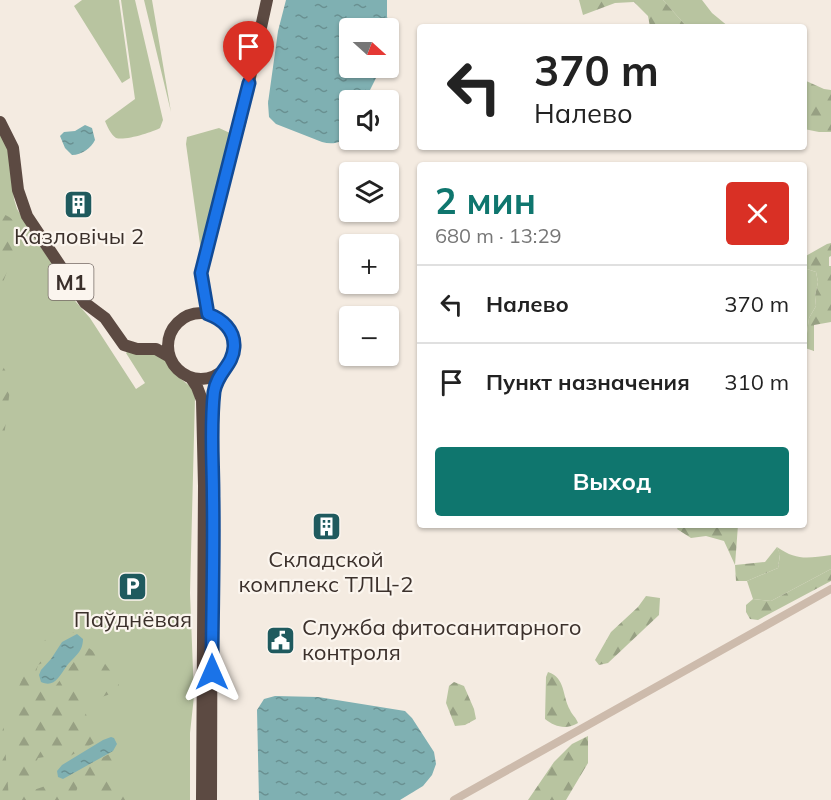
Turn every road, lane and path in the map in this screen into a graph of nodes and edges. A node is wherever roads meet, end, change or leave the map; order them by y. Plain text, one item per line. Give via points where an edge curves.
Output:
1 (267, 0) edge
2 (0, 122) edge
3 (208, 314) junction
4 (170, 357) junction
5 (220, 373) junction
6 (191, 378) junction
7 (831, 589) edge
8 (202, 800) edge
9 (211, 800) edge
10 (454, 800) edge

1 - 3 highway via 201,273
2 - 4 highway, М1 via 13,148 24,209 85,303 105,318 124,345 156,349
3 - 4 highway via 190,315 176,325 168,341
3 - 5 highway via 224,322 233,338 232,358
4 - 6 highway, М1 via 180,372
5 - 6 highway via 207,379
5 - 9 highway via 214,393 212,441
6 - 8 highway, М1 via 202,400 204,476
7 - 10 street

